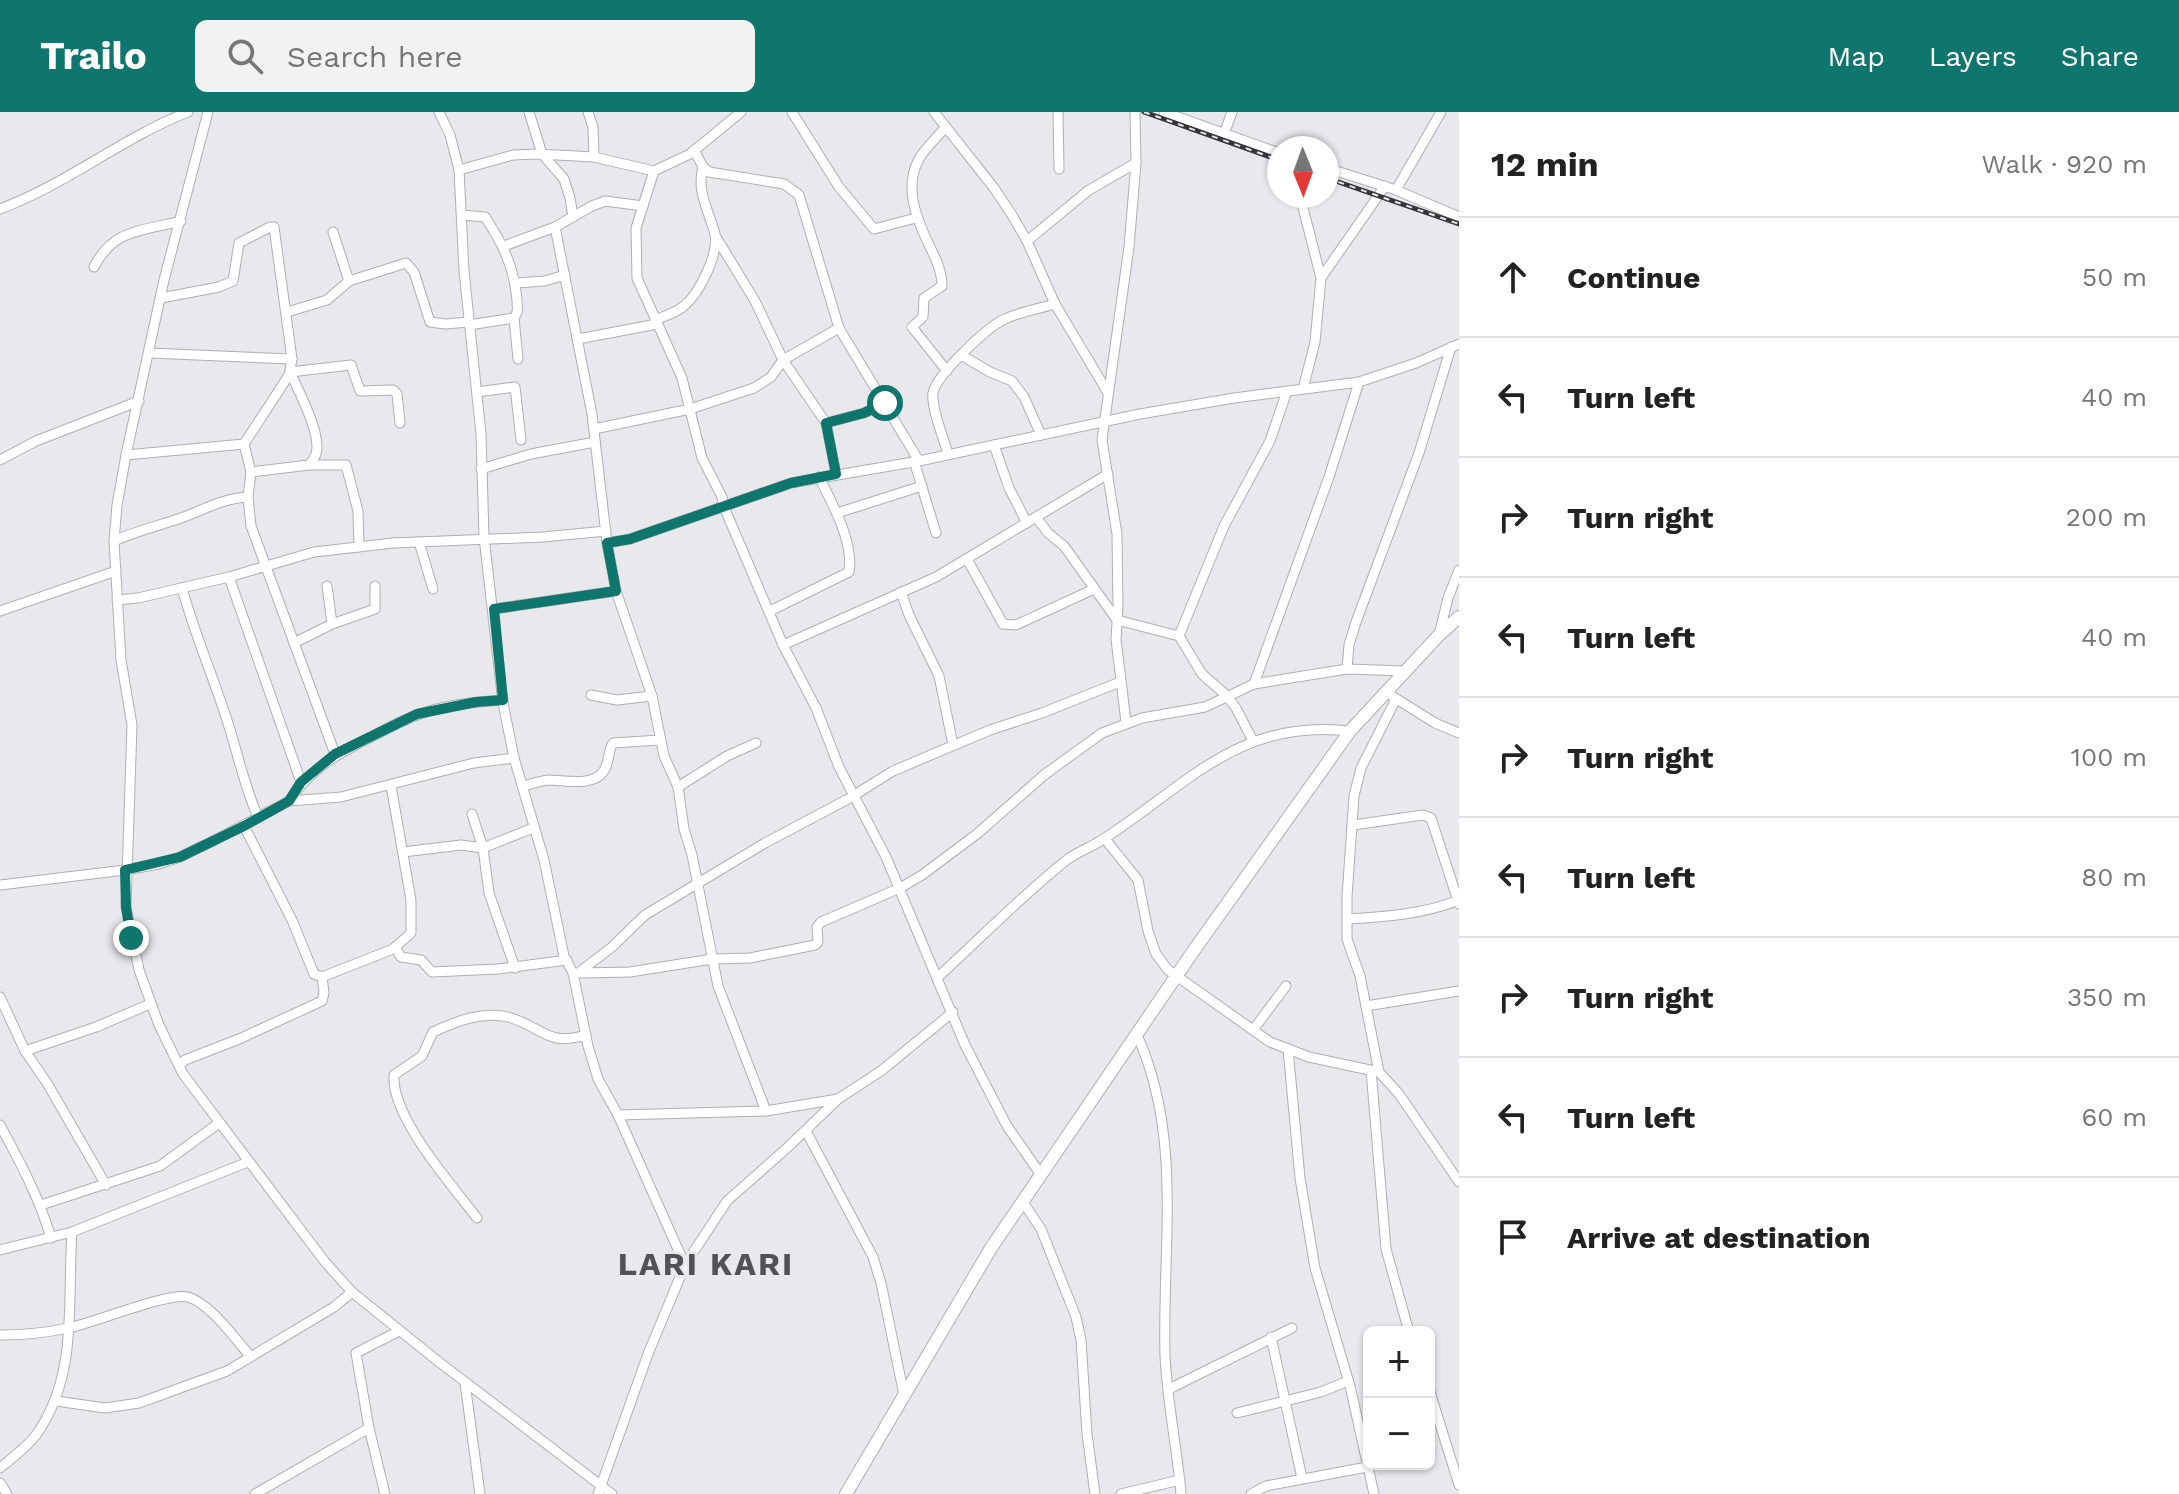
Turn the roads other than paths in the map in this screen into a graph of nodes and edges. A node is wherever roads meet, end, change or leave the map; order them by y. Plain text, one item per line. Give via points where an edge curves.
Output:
1 (188, 112) edge
2 (208, 112) edge
3 (439, 112) edge
4 (529, 112) edge
5 (588, 112) edge
6 (741, 112) edge
7 (792, 112) edge
8 (934, 112) edge
9 (1058, 112) edge
10 (1135, 112) edge
11 (1164, 112) edge
12 (1232, 112) edge
13 (1441, 112) edge
14 (946, 127) junction
15 (1224, 134) junction
16 (1267, 149) edge
17 (694, 150) junction
18 (542, 154) junction
19 (594, 157) junction
20 (1136, 163) junction
21 (703, 167) junction
22 (1059, 169) dead end
23 (459, 170) junction
24 (654, 171) junction
25 (1339, 172) edge
26 (1385, 186) junction
27 (1396, 190) junction
28 (643, 206) junction
29 (1303, 208) edge
30 (0, 209) edge
31 (463, 215) junction
32 (573, 217) junction
33 (1459, 217) edge
34 (916, 218) junction
35 (181, 221) junction
36 (555, 227) junction
37 (333, 232) dead end
38 (716, 237) junction
39 (1027, 241) junction
40 (504, 246) junction
41 (94, 267) dead end
42 (565, 275) junction
43 (1321, 278) junction
44 (349, 281) junction
45 (515, 283) junction
46 (161, 298) junction
47 (1055, 304) junction
48 (287, 312) junction
49 (514, 318) junction
50 (656, 322) junction
51 (469, 324) junction
52 (839, 328) junction
53 (578, 339) junction
54 (1455, 346) edge
55 (149, 353) junction
56 (961, 355) junction
57 (292, 359) junction
58 (518, 359) dead end
59 (783, 360) junction
60 (947, 371) junction
61 (290, 372) junction
62 (1359, 382) junction
63 (1303, 389) junction
64 (1287, 391) junction
65 (477, 392) junction
66 (1108, 393) junction
67 (139, 401) junction
68 (885, 403) junction
69 (690, 409) junction
70 (1104, 421) junction
71 (400, 423) dead end
72 (826, 423) junction
73 (594, 429) junction
74 (1041, 435) junction
75 (521, 440) dead end
76 (595, 442) junction
77 (244, 444) junction
78 (994, 445) junction
79 (948, 454) junction
80 (126, 455) junction
81 (0, 460) edge
82 (917, 461) junction
83 (309, 465) junction
84 (481, 469) junction
85 (251, 472) junction
86 (836, 474) junction
87 (1108, 474) junction
88 (819, 477) junction
89 (922, 486) junction
90 (248, 497) junction
91 (724, 507) junction
92 (837, 513) junction
93 (1031, 520) junction
94 (606, 531) junction
95 (936, 533) dead end
96 (484, 537) junction
97 (114, 541) junction
98 (419, 542) junction
99 (607, 543) junction
100 (359, 547) junction
101 (967, 559) junction
102 (265, 567) junction
103 (1459, 570) edge
104 (116, 571) junction
105 (229, 577) junction
106 (327, 586) dead end
107 (375, 586) dead end
108 (182, 588) junction
109 (433, 589) dead end
110 (1094, 589) junction
111 (616, 591) junction
112 (901, 592) junction
113 (117, 600) junction
114 (494, 609) junction
115 (0, 611) edge
116 (770, 611) junction
117 (1459, 617) edge
118 (1117, 620) junction
119 (332, 624) junction
120 (1439, 635) junction
121 (1179, 636) junction
122 (294, 643) junction
123 (783, 645) junction
124 (1347, 669) junction
125 (1405, 671) junction
126 (1120, 682) junction
127 (1254, 684) junction
128 (591, 695) dead end
129 (1226, 695) junction
130 (652, 696) junction
131 (1391, 696) junction
132 (503, 700) junction
133 (1126, 722) junction
134 (1350, 731) junction
135 (1459, 733) edge
136 (660, 740) junction
137 (1253, 741) junction
138 (756, 743) dead end
139 (953, 745) junction
140 (335, 754) junction
141 (514, 758) junction
142 (301, 782) junction
143 (391, 786) junction
144 (523, 786) junction
145 (678, 787) junction
146 (854, 794) junction
147 (289, 801) junction
148 (472, 814) dead end
149 (258, 817) junction
150 (1353, 825) junction
151 (244, 826) junction
152 (533, 828) junction
153 (1105, 839) junction
154 (483, 848) junction
155 (403, 852) junction
156 (125, 870) junction
157 (697, 884) junction
158 (0, 885) edge
159 (900, 888) junction
160 (1459, 902) edge
161 (1347, 919) junction
162 (395, 947) junction
163 (712, 959) junction
164 (567, 960) junction
165 (515, 968) junction
166 (576, 973) junction
167 (1177, 976) junction
168 (322, 977) junction
169 (937, 978) junction
170 (1286, 986) dead end
171 (1459, 991) edge
172 (0, 997) edge
173 (150, 1004) junction
174 (1366, 1006) junction
175 (953, 1012) junction
176 (1253, 1030) junction
177 (586, 1035) junction
178 (1137, 1035) junction
179 (1288, 1049) junction
180 (25, 1051) junction
181 (179, 1065) junction
182 (1375, 1071) junction
183 (838, 1099) junction
184 (766, 1111) junction
185 (618, 1115) junction
186 (219, 1123) junction
187 (0, 1125) edge
188 (806, 1131) junction
189 (248, 1162) junction
190 (1041, 1175) junction
191 (1459, 1182) edge
192 (106, 1185) junction
193 (1023, 1202) junction
194 (41, 1205) junction
195 (477, 1218) dead end
196 (72, 1232) junction
197 (51, 1238) junction
198 (0, 1250) edge
199 (685, 1265) junction
200 (352, 1292) junction
201 (1407, 1326) edge
202 (70, 1328) junction
203 (1292, 1328) dead end
204 (399, 1331) junction
205 (0, 1335) edge
206 (1271, 1337) junction
207 (251, 1357) junction
208 (1348, 1381) junction
209 (465, 1383) junction
210 (1169, 1389) junction
211 (905, 1397) junction
212 (1432, 1398) edge
213 (56, 1401) junction
214 (1286, 1402) junction
215 (1237, 1413) dead end
216 (369, 1428) junction
217 (1363, 1449) edge
218 (0, 1468) edge
219 (1363, 1468) edge
220 (1368, 1470) edge
221 (1302, 1478) junction
222 (1180, 1480) junction
223 (0, 1483) edge
224 (1459, 1485) edge
225 (600, 1489) edge
226 (271, 1491) edge
227 (7, 1494) edge
228 (255, 1494) edge
229 (385, 1494) edge
230 (480, 1494) edge
231 (612, 1494) edge
232 (846, 1494) edge
233 (1095, 1494) edge
234 (1121, 1494) edge
235 (1181, 1494) edge
236 (1251, 1494) edge
237 (1374, 1494) edge

1 - 30 street
2 - 35 street
3 - 23 street
4 - 18 street
5 - 19 street
6 - 17 street
7 - 34 street via 839,187 874,229
8 - 14 street
9 - 22 street
10 - 20 street
11 - 15 street
12 - 15 street
13 - 27 street
14 - 34 street via 917,165 912,188
14 - 39 street
15 - 16 street
17 - 21 street
17 - 24 street
18 - 19 street
18 - 23 street via 513,155
18 - 32 street via 564,179
19 - 24 street
20 - 39 street via 1089,190
20 - 66 street
21 - 38 street via 701,191
21 - 52 street via 784,184 799,195
23 - 31 street
24 - 28 street
25 - 26 street
26 - 27 street
26 - 43 street
27 - 33 street
28 - 32 street via 605,201
28 - 50 street via 636,228 637,278
29 - 43 street
31 - 40 street via 485,217
31 - 51 street
32 - 36 street
34 - 60 street via 942,286 924,298 923,317 912,327
35 - 41 street via 114,239
35 - 46 street
36 - 40 street
36 - 42 street
37 - 44 street
38 - 50 street via 708,271 686,305
38 - 59 street
39 - 47 street
40 - 45 street
42 - 45 street
42 - 53 street
43 - 63 street via 1315,342
44 - 48 street via 327,300
44 - 51 street via 406,263 414,272 430,322
45 - 49 street
46 - 48 street via 233,281 239,243 272,227
46 - 55 street
47 - 56 street via 1002,320
47 - 66 street
48 - 57 street
49 - 51 street
49 - 58 street
50 - 53 street
50 - 69 street
51 - 65 street
52 - 59 street
52 - 68 street
53 - 73 street
54 - 62 street
54 - 124 street via 1356,622
55 - 57 street
55 - 67 street
56 - 60 street
56 - 74 street via 1012,381
57 - 61 street
59 - 69 street via 754,388
59 - 72 street
60 - 79 street via 933,394
61 - 71 street via 351,365 360,391 397,394
61 - 77 street
61 - 83 street via 317,443
62 - 63 street
62 - 127 street
63 - 64 street
64 - 70 street
64 - 121 street via 1270,441 1224,526
65 - 75 street via 515,387
65 - 84 street
66 - 70 street
67 - 80 street
67 - 81 street
68 - 72 street
68 - 82 street
69 - 73 street
69 - 91 street via 702,458
70 - 74 street
70 - 87 street
72 - 86 street
73 - 76 street
74 - 78 street
76 - 84 street
76 - 94 street
77 - 80 street
77 - 85 street
78 - 79 street
78 - 93 street via 1009,488
79 - 82 street
80 - 97 street
82 - 86 street
82 - 89 street
83 - 85 street
83 - 100 street via 348,467
84 - 96 street
85 - 90 street
86 - 88 street
87 - 93 street
87 - 118 street via 1117,534
88 - 91 street
88 - 92 street
89 - 92 street
89 - 95 street
90 - 97 street
90 - 102 street
91 - 99 street
91 - 116 street
92 - 116 street via 849,572
93 - 101 street
93 - 110 street via 1064,546
94 - 96 street
94 - 99 street
96 - 98 street
96 - 114 street
97 - 104 street
98 - 100 street
98 - 109 street
99 - 111 street
100 - 102 street via 314,552
101 - 110 street via 1003,624 1016,625
101 - 112 street
102 - 105 street
102 - 122 street
103 - 120 street
104 - 113 street
104 - 115 street
105 - 108 street
105 - 142 street
106 - 119 street
107 - 119 street via 375,609
108 - 113 street
108 - 149 street
110 - 118 street
111 - 114 street
111 - 130 street
112 - 123 street
112 - 139 street via 939,676
113 - 156 street via 132,725
114 - 132 street
116 - 123 street
117 - 120 street
118 - 121 street
118 - 126 street
119 - 122 street
120 - 125 street
121 - 129 street via 1202,674
122 - 140 street
123 - 146 street
124 - 125 street
124 - 127 street
125 - 131 street
126 - 133 street
126 - 139 street
127 - 129 street
128 - 130 street via 617,700
129 - 133 street via 1205,707
129 - 137 street
130 - 136 street
131 - 134 street
131 - 135 street
131 - 150 street via 1361,768
132 - 140 street via 417,714
132 - 141 street
133 - 159 street via 1090,741 977,834
134 - 137 street via 1319,727
134 - 167 street
136 - 144 street via 613,743 601,776
136 - 145 street
137 - 153 street via 1218,757
138 - 145 street
139 - 146 street
140 - 142 street
141 - 143 street via 474,763
141 - 144 street
142 - 147 street
143 - 147 street
143 - 155 street
144 - 152 street
145 - 157 street
146 - 157 street
146 - 159 street
147 - 149 street
148 - 154 street
149 - 151 street
150 - 160 street via 1431,818
150 - 161 street
151 - 156 street via 180,857
151 - 168 street via 314,974
152 - 154 street
152 - 164 street
153 - 167 street via 1138,880 1156,954
153 - 169 street via 1070,857
154 - 155 street via 461,845
154 - 165 street via 489,893
155 - 162 street via 412,929
156 - 158 street
156 - 173 street via 131,938
157 - 163 street
157 - 166 street via 645,915
159 - 163 street via 821,922 815,945 750,958
159 - 169 street
160 - 161 street
161 - 174 street via 1347,939
162 - 165 street via 401,957 421,960 432,972
162 - 168 street
163 - 166 street via 630,972
163 - 184 street
164 - 165 street
164 - 166 street
166 - 177 street
167 - 176 street
167 - 178 street
168 - 181 street via 322,1001
169 - 175 street
170 - 176 street
171 - 174 street
172 - 180 street
173 - 180 street
173 - 181 street
174 - 182 street
175 - 183 street
175 - 190 street via 1007,1126
176 - 179 street
177 - 185 street via 598,1079
177 - 195 street via 562,1041 506,1017 460,1020 433,1032 422,1056 394,1075 405,1116
178 - 190 street
178 - 210 street via 1163,1124
179 - 182 street
179 - 208 street via 1315,1268
180 - 192 street
181 - 186 street
182 - 191 street via 1399,1094
182 - 201 street via 1386,1249
183 - 184 street
183 - 188 street
184 - 185 street
185 - 199 street
186 - 189 street
186 - 192 street via 160,1166
187 - 194 street
188 - 199 street via 727,1201
188 - 211 street via 873,1257
189 - 196 street
189 - 200 street
190 - 193 street
192 - 194 street
193 - 211 street
193 - 233 street via 1041,1229 1076,1317
194 - 197 street
196 - 197 street
196 - 202 street
197 - 198 street
199 - 225 street
200 - 204 street
200 - 207 street
202 - 205 street
202 - 207 street via 186,1296 226,1327
202 - 213 street
203 - 206 street
204 - 209 street
204 - 216 street via 356,1353
206 - 210 street
206 - 214 street
207 - 213 street via 139,1403 105,1408
208 - 214 street
208 - 217 street
209 - 225 street
209 - 230 street
210 - 222 street
211 - 232 street
212 - 224 street
213 - 218 street via 35,1437
214 - 215 street
214 - 221 street
216 - 226 street
216 - 229 street
219 - 221 street
220 - 237 street
221 - 236 street
222 - 234 street
222 - 235 street
223 - 227 street
225 - 231 street
226 - 228 street

